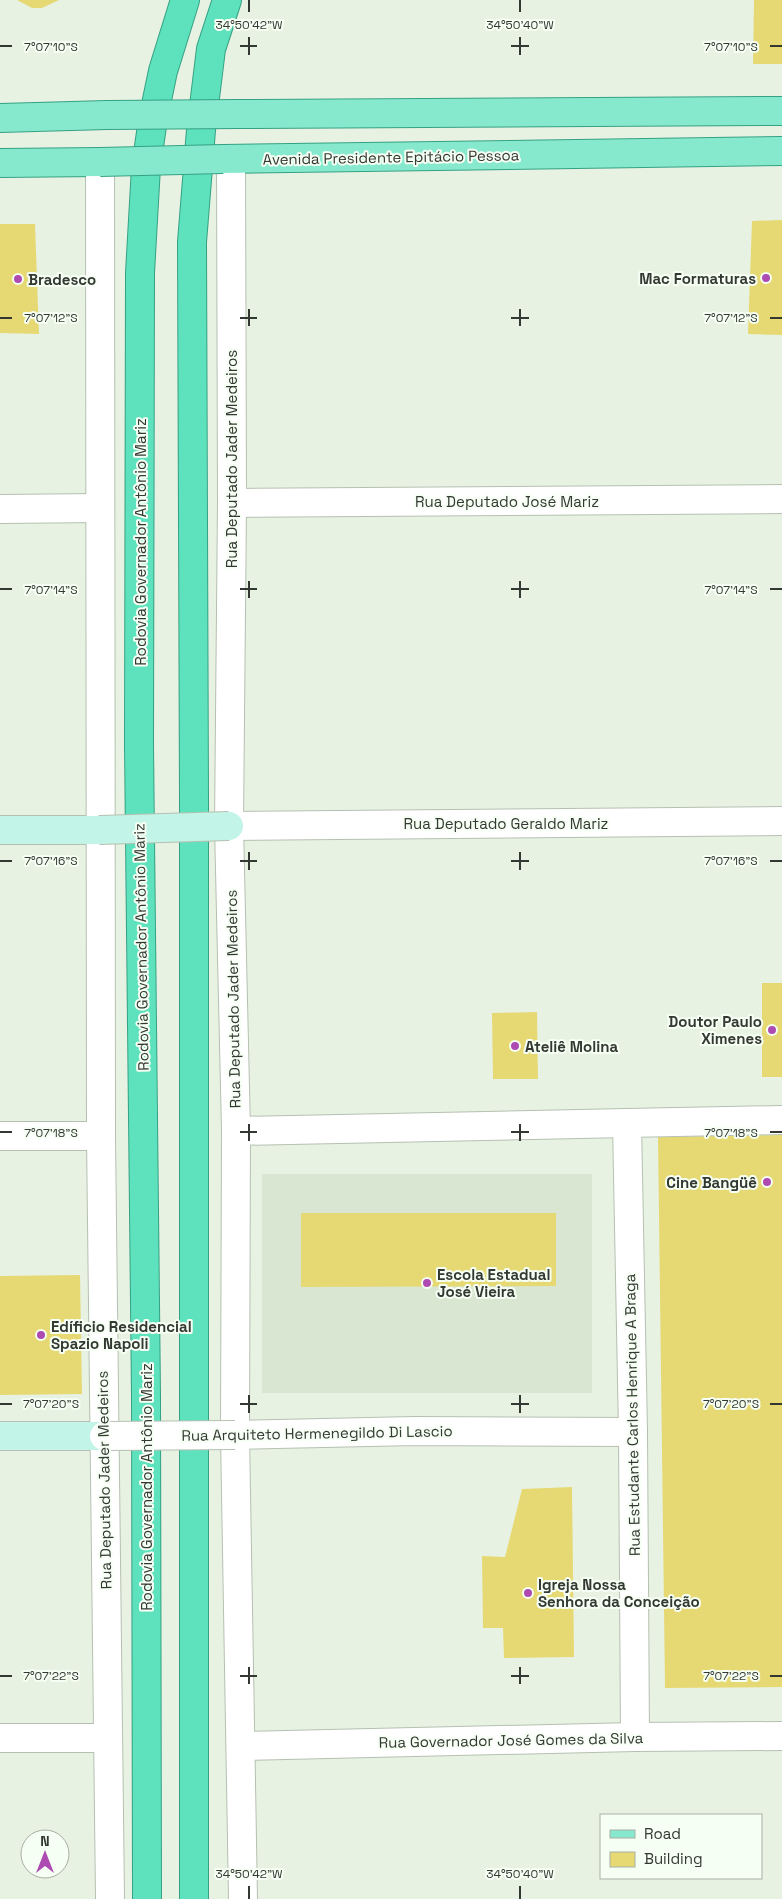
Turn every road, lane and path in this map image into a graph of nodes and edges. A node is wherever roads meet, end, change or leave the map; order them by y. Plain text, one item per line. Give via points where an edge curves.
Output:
1 (184, 0) edge
2 (227, 0) edge
3 (0, 98) edge
4 (782, 111) edge
5 (0, 118) edge
6 (28, 118) junction
7 (782, 151) edge
8 (227, 159) junction
9 (100, 162) junction
10 (0, 163) edge
11 (782, 499) edge
12 (232, 504) junction
13 (100, 508) junction
14 (0, 509) edge
15 (782, 821) edge
16 (229, 826) junction
17 (0, 830) edge
18 (99, 830) junction
19 (782, 1120) edge
20 (627, 1123) junction
21 (236, 1131) junction
22 (0, 1136) edge
23 (101, 1136) junction
24 (633, 1432) junction
25 (235, 1435) junction
26 (0, 1436) edge
27 (104, 1436) junction
28 (782, 1736) edge
29 (635, 1737) junction
30 (0, 1738) edge
31 (107, 1738) junction
32 (241, 1746) junction
33 (110, 1899) edge
34 (147, 1899) edge
35 (194, 1899) edge
36 (243, 1899) edge

1 - 34 highway, Rodovia Governador Antônio Mariz via 153,119 146,167 140,273 139,746
2 - 35 highway via 211,49 192,242
3 - 6 main road
4 - 6 main road, bridge
5 - 6 main road
7 - 8 main road, Avenida Presidente Epitácio Pessoa
8 - 9 main road, Avenida Presidente Epitácio Pessoa, bridge
8 - 12 street, Rua Deputado Jader Medeiros
9 - 10 main road, Avenida Presidente Epitácio Pessoa
9 - 13 street, Rua Deputado Jader Medeiros
11 - 12 street, Rua Deputado José Mariz
12 - 16 street, Rua Deputado Jader Medeiros
13 - 14 street
13 - 18 street, Rua Deputado Jader Medeiros
15 - 16 street, Rua Deputado Geraldo Mariz
16 - 18 main road, bridge
16 - 21 street, Rua Deputado Jader Medeiros
17 - 18 main road
18 - 23 street, Rua Deputado Jader Medeiros
19 - 20 street
20 - 21 street
20 - 24 street, Rua Estudante Carlos Henrique A Braga
21 - 25 street, Rua Deputado Jader Medeiros
22 - 23 street
23 - 27 street, Rua Deputado Jader Medeiros
24 - 25 street, Rua Arquiteto Hermenegildo Di Lascio via 415,1431
24 - 29 street, Rua Estudante Carlos Henrique A Braga
25 - 27 street, Rua Arquiteto Hermenegildo Di Lascio, bridge
25 - 32 street, Rua Deputado Jader Medeiros
26 - 27 main road, Rua Arquiteto Hermenegildo Di Lascio
27 - 31 street, Rua Deputado Jader Medeiros
28 - 29 street, Rua Governador José Gomes da Silva
29 - 32 street, Rua Governador José Gomes da Silva
30 - 31 street
31 - 33 street, Rua Deputado Jader Medeiros
32 - 36 street, Rua Deputado Jader Medeiros

